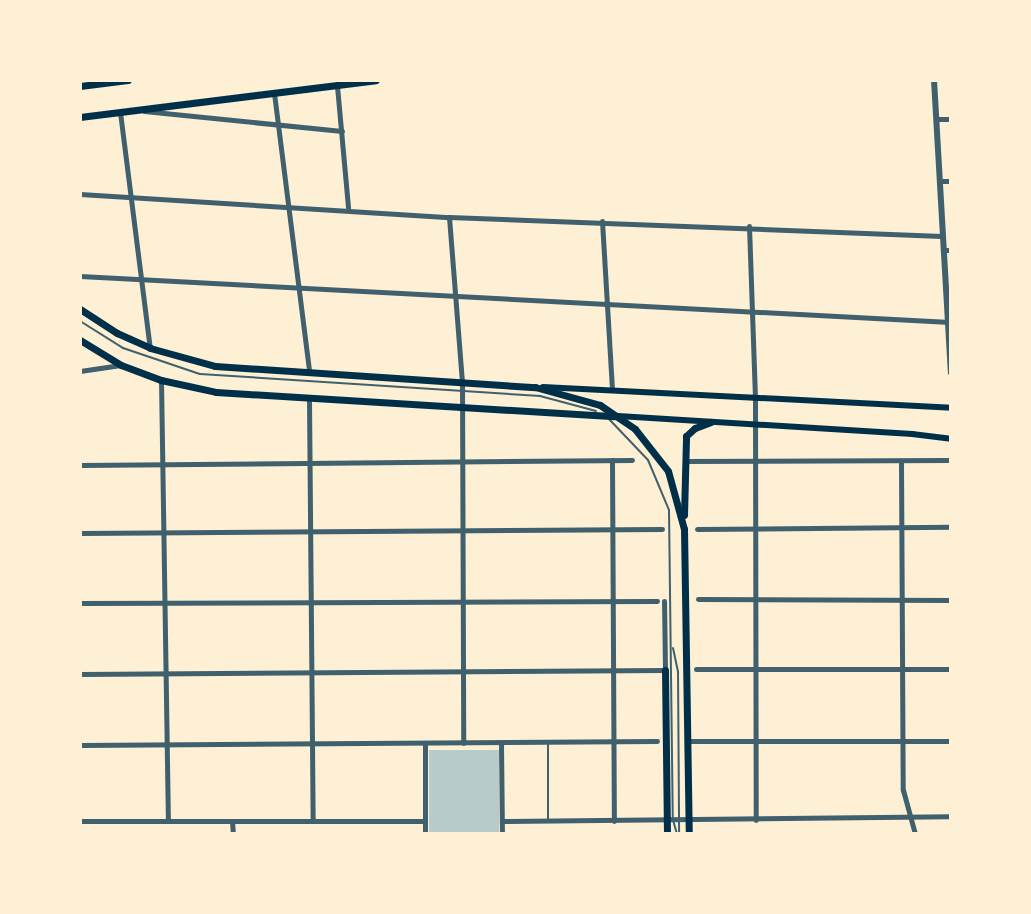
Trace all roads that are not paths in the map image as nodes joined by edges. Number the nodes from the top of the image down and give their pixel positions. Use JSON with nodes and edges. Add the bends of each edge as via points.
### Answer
{"nodes":[{"id":1,"x":128,"y":80,"type":"edge"},
{"id":2,"x":376,"y":80,"type":"edge"},
{"id":3,"x":934,"y":80,"type":"edge"},
{"id":4,"x":115,"y":81,"type":"edge"},
{"id":5,"x":80,"y":86,"type":"edge"},
{"id":6,"x":337,"y":86,"type":"junction"},
{"id":7,"x":274,"y":93,"type":"junction"},
{"id":8,"x":135,"y":110,"type":"junction"},
{"id":9,"x":120,"y":112,"type":"junction"},
{"id":10,"x":80,"y":117,"type":"edge"},
{"id":11,"x":936,"y":119,"type":"junction"},
{"id":12,"x":951,"y":119,"type":"edge"},
{"id":13,"x":278,"y":126,"type":"junction"},
{"id":14,"x":342,"y":131,"type":"junction"},
{"id":15,"x":939,"y":181,"type":"junction"},
{"id":16,"x":951,"y":181,"type":"edge"},
{"id":17,"x":80,"y":194,"type":"edge"},
{"id":18,"x":132,"y":196,"type":"junction"},
{"id":19,"x":288,"y":204,"type":"junction"},
{"id":20,"x":348,"y":208,"type":"junction"},
{"id":21,"x":449,"y":217,"type":"junction"},
{"id":22,"x":602,"y":221,"type":"junction"},
{"id":23,"x":749,"y":226,"type":"junction"},
{"id":24,"x":942,"y":236,"type":"junction"},
{"id":25,"x":947,"y":250,"type":"edge"},
{"id":26,"x":80,"y":276,"type":"edge"},
{"id":27,"x":143,"y":279,"type":"junction"},
{"id":28,"x":300,"y":288,"type":"junction"},
{"id":29,"x":455,"y":296,"type":"junction"},
{"id":30,"x":607,"y":304,"type":"junction"},
{"id":31,"x":80,"y":309,"type":"edge"},
{"id":32,"x":752,"y":313,"type":"junction"},
{"id":33,"x":80,"y":321,"type":"edge"},
{"id":34,"x":950,"y":322,"type":"edge"},
{"id":35,"x":80,"y":340,"type":"edge"},
{"id":36,"x":150,"y":348,"type":"junction"},
{"id":37,"x":121,"y":365,"type":"junction"},
{"id":38,"x":80,"y":371,"type":"edge"},
{"id":39,"x":309,"y":372,"type":"junction"},
{"id":40,"x":951,"y":373,"type":"edge"},
{"id":41,"x":161,"y":380,"type":"junction"},
{"id":42,"x":462,"y":383,"type":"junction"},
{"id":43,"x":535,"y":387,"type":"junction"},
{"id":44,"x":612,"y":389,"type":"junction"},
{"id":45,"x":461,"y":393,"type":"junction"},
{"id":46,"x":755,"y":397,"type":"junction"},
{"id":47,"x":309,"y":400,"type":"junction"},
{"id":48,"x":461,"y":407,"type":"junction"},
{"id":49,"x":951,"y":408,"type":"edge"},
{"id":50,"x":604,"y":415,"type":"junction"},
{"id":51,"x":618,"y":416,"type":"junction"},
{"id":52,"x":711,"y":422,"type":"junction"},
{"id":53,"x":755,"y":425,"type":"junction"},
{"id":54,"x":951,"y":439,"type":"edge"},
{"id":55,"x":612,"y":460,"type":"junction"},
{"id":56,"x":632,"y":460,"type":"dead end"},
{"id":57,"x":951,"y":460,"type":"edge"},
{"id":58,"x":684,"y":461,"type":"junction"},
{"id":59,"x":755,"y":461,"type":"junction"},
{"id":60,"x":901,"y":461,"type":"junction"},
{"id":61,"x":461,"y":462,"type":"junction"},
{"id":62,"x":165,"y":464,"type":"junction"},
{"id":63,"x":80,"y":465,"type":"edge"},
{"id":64,"x":309,"y":465,"type":"junction"},
{"id":65,"x":951,"y":527,"type":"edge"},
{"id":66,"x":901,"y":528,"type":"junction"},
{"id":67,"x":613,"y":529,"type":"junction"},
{"id":68,"x":662,"y":529,"type":"dead end"},
{"id":69,"x":684,"y":529,"type":"junction"},
{"id":70,"x":697,"y":529,"type":"dead end"},
{"id":71,"x":460,"y":530,"type":"junction"},
{"id":72,"x":756,"y":530,"type":"junction"},
{"id":73,"x":166,"y":531,"type":"junction"},
{"id":74,"x":310,"y":532,"type":"junction"},
{"id":75,"x":80,"y":533,"type":"edge"},
{"id":76,"x":698,"y":599,"type":"dead end"},
{"id":77,"x":756,"y":599,"type":"junction"},
{"id":78,"x":901,"y":599,"type":"junction"},
{"id":79,"x":951,"y":600,"type":"edge"},
{"id":80,"x":460,"y":601,"type":"junction"},
{"id":81,"x":613,"y":601,"type":"junction"},
{"id":82,"x":311,"y":602,"type":"junction"},
{"id":83,"x":80,"y":603,"type":"edge"},
{"id":84,"x":166,"y":603,"type":"junction"},
{"id":85,"x":672,"y":643,"type":"junction"},
{"id":86,"x":902,"y":668,"type":"junction"},
{"id":87,"x":696,"y":669,"type":"dead end"},
{"id":88,"x":756,"y":669,"type":"junction"},
{"id":89,"x":951,"y":669,"type":"edge"},
{"id":90,"x":612,"y":670,"type":"junction"},
{"id":91,"x":665,"y":670,"type":"junction"},
{"id":92,"x":460,"y":673,"type":"junction"},
{"id":93,"x":80,"y":674,"type":"edge"},
{"id":94,"x":166,"y":674,"type":"junction"},
{"id":95,"x":311,"y":674,"type":"junction"},
{"id":96,"x":613,"y":741,"type":"junction"},
{"id":97,"x":657,"y":741,"type":"dead end"},
{"id":98,"x":688,"y":741,"type":"junction"},
{"id":99,"x":951,"y":741,"type":"edge"},
{"id":100,"x":312,"y":742,"type":"junction"},
{"id":101,"x":756,"y":742,"type":"junction"},
{"id":102,"x":902,"y":742,"type":"junction"},
{"id":103,"x":425,"y":743,"type":"junction"},
{"id":104,"x":463,"y":743,"type":"junction"},
{"id":105,"x":501,"y":743,"type":"junction"},
{"id":106,"x":167,"y":744,"type":"junction"},
{"id":107,"x":548,"y":744,"type":"junction"},
{"id":108,"x":80,"y":745,"type":"edge"},
{"id":109,"x":951,"y":816,"type":"edge"},
{"id":110,"x":911,"y":818,"type":"junction"},
{"id":111,"x":677,"y":820,"type":"junction"},
{"id":112,"x":756,"y":820,"type":"junction"},
{"id":113,"x":80,"y":821,"type":"edge"},
{"id":114,"x":168,"y":821,"type":"junction"},
{"id":115,"x":232,"y":821,"type":"junction"},
{"id":116,"x":313,"y":821,"type":"junction"},
{"id":117,"x":425,"y":821,"type":"junction"},
{"id":118,"x":502,"y":821,"type":"junction"},
{"id":119,"x":548,"y":821,"type":"junction"},
{"id":120,"x":614,"y":821,"type":"junction"},
{"id":121,"x":233,"y":834,"type":"edge"},
{"id":122,"x":425,"y":834,"type":"edge"},
{"id":123,"x":502,"y":834,"type":"edge"},
{"id":124,"x":667,"y":834,"type":"edge"},
{"id":125,"x":678,"y":834,"type":"edge"},
{"id":126,"x":689,"y":834,"type":"edge"},
{"id":127,"x":915,"y":834,"type":"edge"}],
"edges":[{"from":1,"to":4,"type":"main road"},
{"from":2,"to":6,"type":"main road"},
{"from":3,"to":11,"type":"street"},
{"from":4,"to":5,"type":"main road"},
{"from":6,"to":7,"type":"main road"},
{"from":6,"to":14,"type":"street"},
{"from":7,"to":8,"type":"main road"},
{"from":7,"to":13,"type":"street"},
{"from":8,"to":9,"type":"main road"},
{"from":8,"to":13,"type":"street"},
{"from":9,"to":10,"type":"main road"},
{"from":9,"to":18,"type":"street"},
{"from":11,"to":12,"type":"street"},
{"from":11,"to":15,"type":"street"},
{"from":13,"to":14,"type":"street"},
{"from":13,"to":19,"type":"street"},
{"from":14,"to":20,"type":"street"},
{"from":15,"to":16,"type":"street"},
{"from":15,"to":24,"type":"street"},
{"from":17,"to":18,"type":"street"},
{"from":18,"to":19,"type":"street"},
{"from":18,"to":27,"type":"street"},
{"from":19,"to":20,"type":"street"},
{"from":19,"to":28,"type":"street"},
{"from":20,"to":21,"type":"street"},
{"from":21,"to":22,"type":"street"},
{"from":21,"to":29,"type":"street"},
{"from":22,"to":23,"type":"street"},
{"from":22,"to":30,"type":"street"},
{"from":23,"to":24,"type":"street"},
{"from":23,"to":32,"type":"street"},
{"from":24,"to":25,"type":"street"},
{"from":25,"to":34,"type":"street"},
{"from":26,"to":27,"type":"street"},
{"from":27,"to":28,"type":"street"},
{"from":27,"to":36,"type":"street"},
{"from":28,"to":29,"type":"street"},
{"from":28,"to":39,"type":"street"},
{"from":29,"to":30,"type":"street"},
{"from":29,"to":42,"type":"street"},
{"from":30,"to":32,"type":"street"},
{"from":30,"to":44,"type":"street"},
{"from":31,"to":36,"type":"main road"},
{"from":32,"to":34,"type":"street"},
{"from":32,"to":46,"type":"street"},
{"from":33,"to":45,"type":"lane","via":[[123,348],[200,374]]},
{"from":34,"to":40,"type":"street"},
{"from":35,"to":37,"type":"main road"},
{"from":36,"to":39,"type":"main road","via":[[215,366]]},
{"from":37,"to":38,"type":"street"},
{"from":37,"to":41,"type":"main road"},
{"from":39,"to":42,"type":"main road"},
{"from":41,"to":47,"type":"main road","via":[[227,393]]},
{"from":41,"to":62,"type":"street"},
{"from":42,"to":43,"type":"main road"},
{"from":42,"to":45,"type":"street"},
{"from":43,"to":44,"type":"main road"},
{"from":43,"to":51,"type":"main road","via":[[580,396]]},
{"from":44,"to":46,"type":"main road"},
{"from":45,"to":48,"type":"street"},
{"from":45,"to":50,"type":"lane","via":[[540,396]]},
{"from":46,"to":49,"type":"main road"},
{"from":46,"to":53,"type":"street"},
{"from":47,"to":48,"type":"main road"},
{"from":47,"to":64,"type":"street"},
{"from":48,"to":50,"type":"main road"},
{"from":48,"to":61,"type":"street"},
{"from":50,"to":51,"type":"main road"},
{"from":50,"to":85,"type":"lane","via":[[639,447],[665,494],[671,530]]},
{"from":51,"to":52,"type":"main road"},
{"from":51,"to":69,"type":"main road","via":[[668,471]]},
{"from":52,"to":53,"type":"main road"},
{"from":52,"to":58,"type":"main road","via":[[686,436]]},
{"from":53,"to":54,"type":"main road"},
{"from":53,"to":59,"type":"street"},
{"from":55,"to":56,"type":"street"},
{"from":55,"to":61,"type":"street"},
{"from":55,"to":67,"type":"street"},
{"from":57,"to":60,"type":"street"},
{"from":58,"to":59,"type":"street"},
{"from":58,"to":69,"type":"main road"},
{"from":59,"to":60,"type":"street"},
{"from":59,"to":72,"type":"street"},
{"from":60,"to":66,"type":"street"},
{"from":61,"to":64,"type":"street"},
{"from":61,"to":71,"type":"street"},
{"from":62,"to":63,"type":"street"},
{"from":62,"to":64,"type":"street"},
{"from":62,"to":73,"type":"street"},
{"from":64,"to":74,"type":"street"},
{"from":65,"to":66,"type":"street"},
{"from":66,"to":72,"type":"street"},
{"from":66,"to":78,"type":"street"},
{"from":67,"to":68,"type":"street"},
{"from":67,"to":71,"type":"street"},
{"from":67,"to":81,"type":"street"},
{"from":69,"to":98,"type":"main road"},
{"from":70,"to":72,"type":"street"},
{"from":71,"to":74,"type":"street"},
{"from":71,"to":80,"type":"street"},
{"from":72,"to":77,"type":"street"},
{"from":73,"to":74,"type":"street"},
{"from":73,"to":75,"type":"street"},
{"from":73,"to":84,"type":"street"},
{"from":74,"to":82,"type":"street"},
{"from":76,"to":77,"type":"street"},
{"from":77,"to":78,"type":"street"},
{"from":77,"to":88,"type":"street"},
{"from":78,"to":79,"type":"street"},
{"from":78,"to":86,"type":"street"},
{"from":80,"to":81,"type":"street"},
{"from":80,"to":82,"type":"street"},
{"from":80,"to":92,"type":"street"},
{"from":81,"to":90,"type":"street"},
{"from":81,"to":91,"type":"street","via":[[661,601]]},
{"from":82,"to":84,"type":"street"},
{"from":82,"to":95,"type":"street"},
{"from":83,"to":84,"type":"street"},
{"from":84,"to":94,"type":"street"},
{"from":85,"to":111,"type":"lane"},
{"from":85,"to":111,"type":"lane","via":[[678,672]]},
{"from":86,"to":88,"type":"street"},
{"from":86,"to":89,"type":"street"},
{"from":86,"to":102,"type":"street"},
{"from":87,"to":88,"type":"street"},
{"from":88,"to":101,"type":"street"},
{"from":90,"to":91,"type":"street"},
{"from":90,"to":92,"type":"street"},
{"from":90,"to":96,"type":"street"},
{"from":91,"to":111,"type":"main road"},
{"from":92,"to":95,"type":"street"},
{"from":92,"to":104,"type":"street"},
{"from":93,"to":94,"type":"street"},
{"from":94,"to":95,"type":"street"},
{"from":94,"to":106,"type":"street"},
{"from":95,"to":100,"type":"street"},
{"from":96,"to":97,"type":"street"},
{"from":96,"to":107,"type":"street"},
{"from":96,"to":120,"type":"street"},
{"from":98,"to":101,"type":"street"},
{"from":98,"to":111,"type":"main road"},
{"from":99,"to":102,"type":"street"},
{"from":100,"to":103,"type":"street"},
{"from":100,"to":106,"type":"street"},
{"from":100,"to":116,"type":"street"},
{"from":101,"to":102,"type":"street"},
{"from":101,"to":112,"type":"street"},
{"from":102,"to":110,"type":"street","via":[[903,790]]},
{"from":103,"to":104,"type":"street"},
{"from":103,"to":117,"type":"street"},
{"from":104,"to":105,"type":"street"},
{"from":105,"to":107,"type":"street"},
{"from":105,"to":118,"type":"street"},
{"from":106,"to":108,"type":"street"},
{"from":106,"to":114,"type":"street"},
{"from":107,"to":119,"type":"lane"},
{"from":109,"to":110,"type":"street"},
{"from":110,"to":112,"type":"street"},
{"from":110,"to":127,"type":"street"},
{"from":111,"to":112,"type":"street"},
{"from":111,"to":120,"type":"street"},
{"from":111,"to":124,"type":"main road"},
{"from":111,"to":125,"type":"lane"},
{"from":111,"to":125,"type":"lane"},
{"from":111,"to":126,"type":"main road"},
{"from":113,"to":114,"type":"street"},
{"from":114,"to":115,"type":"street"},
{"from":115,"to":116,"type":"street"},
{"from":115,"to":121,"type":"street"},
{"from":116,"to":117,"type":"street"},
{"from":117,"to":122,"type":"street"},
{"from":118,"to":119,"type":"street"},
{"from":118,"to":123,"type":"street"},
{"from":119,"to":120,"type":"street"}]}
